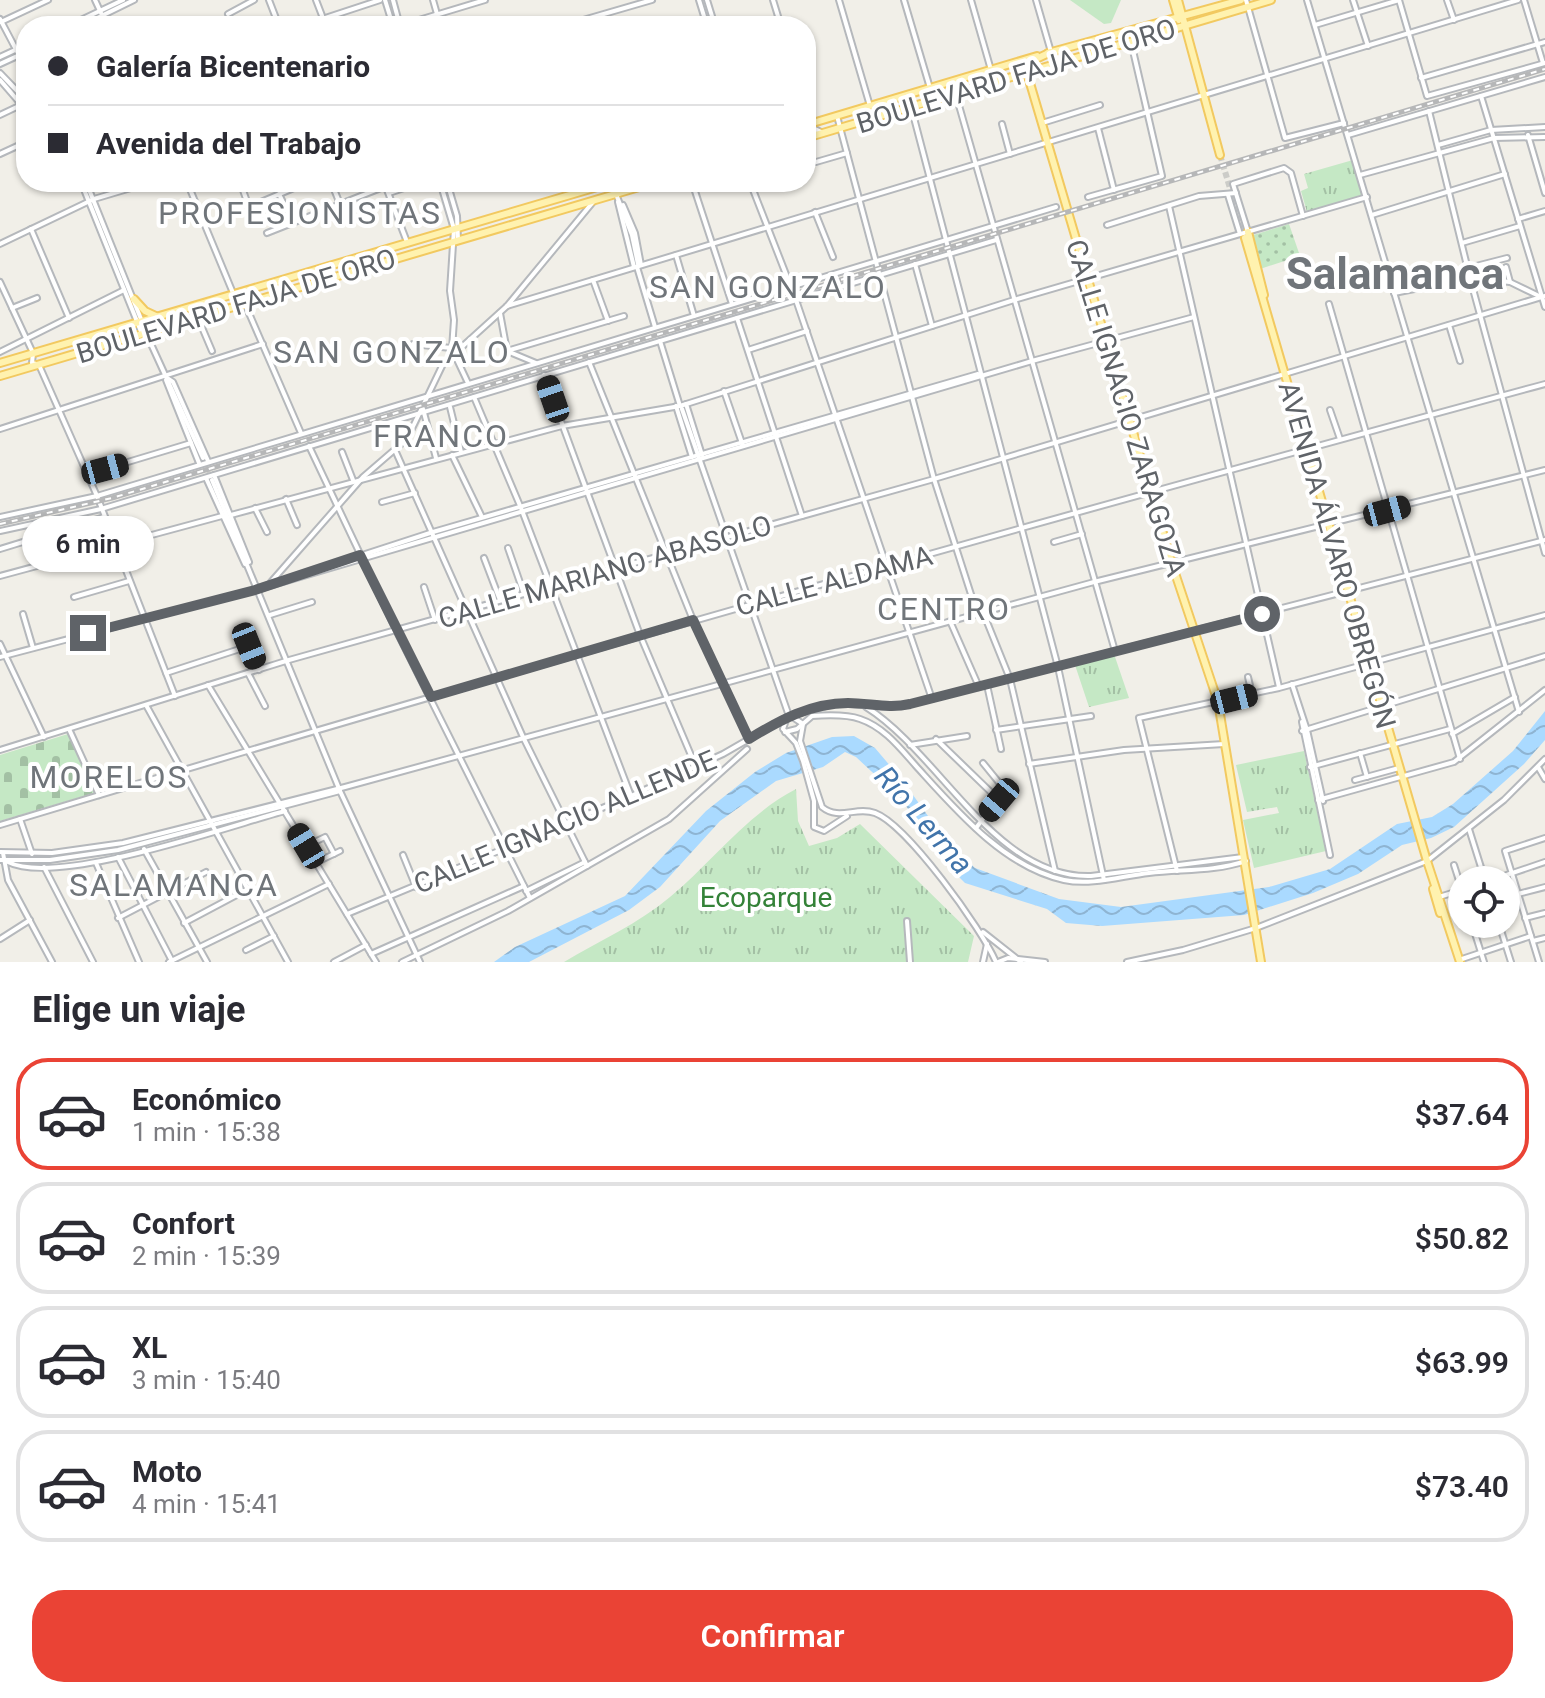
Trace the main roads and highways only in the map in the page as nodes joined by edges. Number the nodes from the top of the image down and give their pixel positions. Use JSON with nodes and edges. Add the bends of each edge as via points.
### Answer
{"nodes":[{"id":1,"x":1175,"y":0,"type":"edge"},
{"id":2,"x":1271,"y":0,"type":"edge"},
{"id":3,"x":1240,"y":2,"type":"edge"},
{"id":4,"x":1181,"y":18,"type":"junction"},
{"id":5,"x":1182,"y":27,"type":"junction"},
{"id":6,"x":1051,"y":52,"type":"junction"},
{"id":7,"x":1027,"y":73,"type":"junction"},
{"id":8,"x":816,"y":122,"type":"edge"},
{"id":9,"x":816,"y":135,"type":"edge"},
{"id":10,"x":1220,"y":155,"type":"tunnel mouth"},
{"id":11,"x":578,"y":192,"type":"joint"},
{"id":12,"x":617,"y":192,"type":"edge"},
{"id":13,"x":631,"y":192,"type":"edge"},
{"id":14,"x":618,"y":197,"type":"junction"},
{"id":15,"x":594,"y":200,"type":"junction"},
{"id":16,"x":1244,"y":235,"type":"tunnel mouth"},
{"id":17,"x":343,"y":262,"type":"junction"},
{"id":18,"x":346,"y":273,"type":"junction"},
{"id":19,"x":134,"y":299,"type":"road end"},
{"id":20,"x":160,"y":318,"type":"junction"},
{"id":21,"x":0,"y":363,"type":"edge"},
{"id":22,"x":0,"y":376,"type":"edge"},
{"id":23,"x":1430,"y":872,"type":"junction"},
{"id":24,"x":1458,"y":961,"type":"edge"},
{"id":25,"x":1261,"y":962,"type":"edge"}],
"edges":[{"from":1,"to":4,"type":"main road"},
{"from":2,"to":3,"type":"main road","name":"BOULEVARD FAJA DE ORO"},
{"from":3,"to":4,"type":"main road","name":"BOULEVARD FAJA DE ORO"},
{"from":3,"to":5,"type":"main road","name":"BOULEVARD FAJA DE ORO"},
{"from":4,"to":5,"type":"main road"},
{"from":4,"to":6,"type":"main road","name":"BOULEVARD FAJA DE ORO"},
{"from":5,"to":7,"type":"main road","name":"BOULEVARD FAJA DE ORO"},
{"from":5,"to":10,"type":"main road"},
{"from":6,"to":7,"type":"main road","via":[[1036,59]]},
{"from":6,"to":8,"type":"main road","name":"BOULEVARD FAJA DE ORO"},
{"from":7,"to":9,"type":"main road","name":"BOULEVARD FAJA DE ORO"},
{"from":7,"to":25,"type":"main road","name":"CALLE IGNACIO ZARAGOZA","via":[[1218,702]]},
{"from":11,"to":15,"type":"main road"},
{"from":11,"to":17,"type":"main road","name":"BOULEVARD FAJA DE ORO"},
{"from":12,"to":14,"type":"main road"},
{"from":13,"to":14,"type":"main road","name":"BOULEVARD FAJA DE ORO"},
{"from":14,"to":15,"type":"main road","name":"BOULEVARD FAJA DE ORO"},
{"from":15,"to":18,"type":"main road","name":"BOULEVARD FAJA DE ORO"},
{"from":16,"to":23,"type":"main road","name":"AVENIDA ÁLVARO OBREGÓN"},
{"from":17,"to":18,"type":"main road"},
{"from":17,"to":20,"type":"main road","name":"BOULEVARD FAJA DE ORO"},
{"from":18,"to":22,"type":"main road","name":"BOULEVARD FAJA DE ORO"},
{"from":19,"to":20,"type":"main road"},
{"from":20,"to":21,"type":"main road","name":"BOULEVARD FAJA DE ORO"},
{"from":23,"to":24,"type":"main road","name":"AVENIDA ÁLVARO OBREGÓN"},
{"from":23,"to":24,"type":"main road","name":"AVENIDA ÁLVARO OBREGÓN"}]}
